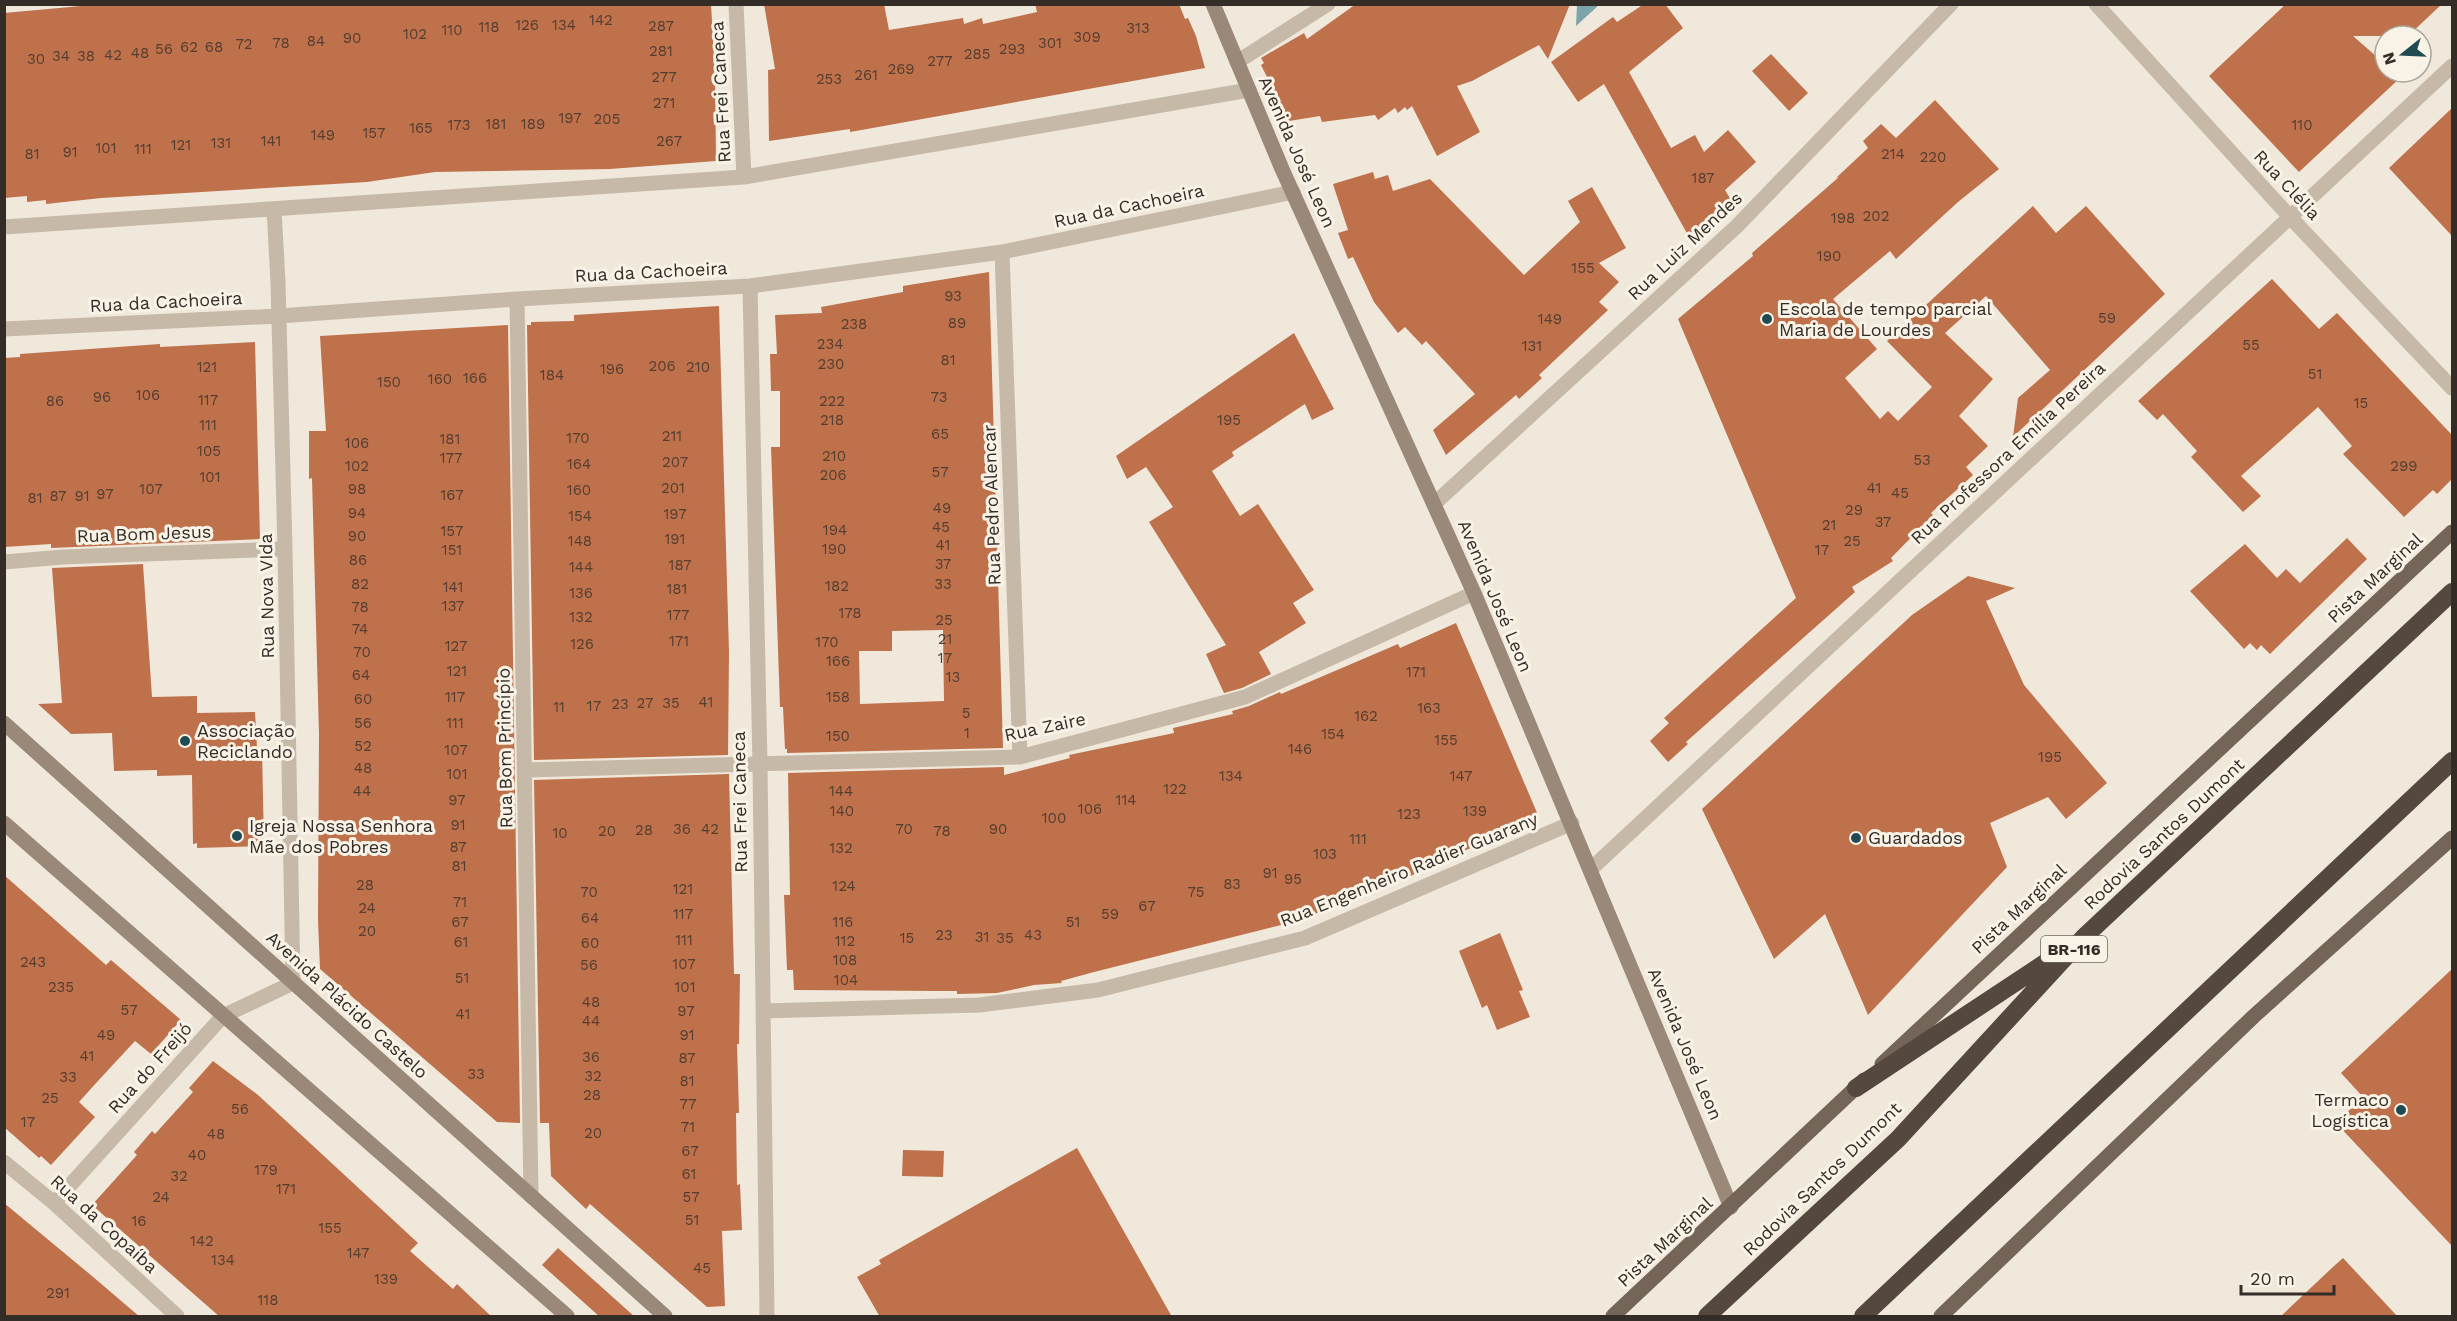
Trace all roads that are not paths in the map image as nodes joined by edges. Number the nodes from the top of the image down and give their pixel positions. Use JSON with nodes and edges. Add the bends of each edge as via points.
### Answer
{"nodes":[{"id":1,"x":736,"y":4,"type":"edge"},
{"id":2,"x":1213,"y":4,"type":"edge"},
{"id":3,"x":1328,"y":4,"type":"edge"},
{"id":4,"x":1951,"y":4,"type":"edge"},
{"id":5,"x":2096,"y":4,"type":"edge"},
{"id":6,"x":1237,"y":62,"type":"junction"},
{"id":7,"x":2452,"y":66,"type":"edge"},
{"id":8,"x":1249,"y":90,"type":"junction"},
{"id":9,"x":744,"y":177,"type":"junction"},
{"id":10,"x":1293,"y":192,"type":"junction"},
{"id":11,"x":274,"y":216,"type":"junction"},
{"id":12,"x":2290,"y":217,"type":"junction"},
{"id":13,"x":4,"y":227,"type":"edge"},
{"id":14,"x":1002,"y":252,"type":"junction"},
{"id":15,"x":750,"y":286,"type":"junction"},
{"id":16,"x":517,"y":299,"type":"junction"},
{"id":17,"x":279,"y":316,"type":"junction"},
{"id":18,"x":4,"y":329,"type":"edge"},
{"id":19,"x":2452,"y":388,"type":"edge"},
{"id":20,"x":1434,"y":504,"type":"junction"},
{"id":21,"x":2452,"y":532,"type":"edge"},
{"id":22,"x":285,"y":549,"type":"junction"},
{"id":23,"x":4,"y":562,"type":"edge"},
{"id":24,"x":2452,"y":592,"type":"edge"},
{"id":25,"x":1474,"y":593,"type":"junction"},
{"id":26,"x":4,"y":723,"type":"edge"},
{"id":27,"x":1020,"y":757,"type":"junction"},
{"id":28,"x":2452,"y":761,"type":"edge"},
{"id":29,"x":760,"y":765,"type":"junction"},
{"id":30,"x":525,"y":770,"type":"junction"},
{"id":31,"x":2452,"y":778,"type":"edge"},
{"id":32,"x":4,"y":823,"type":"edge"},
{"id":33,"x":1572,"y":823,"type":"junction"},
{"id":34,"x":2372,"y":836,"type":"junction"},
{"id":35,"x":2452,"y":838,"type":"edge"},
{"id":36,"x":1591,"y":869,"type":"junction"},
{"id":37,"x":2084,"y":938,"type":"junction"},
{"id":38,"x":293,"y":983,"type":"junction"},
{"id":39,"x":763,"y":1011,"type":"junction"},
{"id":40,"x":223,"y":1016,"type":"junction"},
{"id":41,"x":1856,"y":1088,"type":"junction"},
{"id":42,"x":4,"y":1162,"type":"edge"},
{"id":43,"x":531,"y":1196,"type":"junction"},
{"id":44,"x":54,"y":1203,"type":"junction"},
{"id":45,"x":1731,"y":1207,"type":"junction"},
{"id":46,"x":177,"y":1317,"type":"edge"},
{"id":47,"x":567,"y":1317,"type":"edge"},
{"id":48,"x":665,"y":1317,"type":"edge"},
{"id":49,"x":767,"y":1317,"type":"edge"},
{"id":50,"x":1614,"y":1317,"type":"edge"},
{"id":51,"x":1707,"y":1317,"type":"edge"},
{"id":52,"x":1863,"y":1317,"type":"edge"},
{"id":53,"x":1941,"y":1317,"type":"edge"}],
"edges":[{"from":1,"to":9,"type":"street","name":"Rua Frei Caneca"},
{"from":2,"to":6,"type":"street","name":"Avenida José Leon"},
{"from":3,"to":6,"type":"street"},
{"from":4,"to":20,"type":"street","name":"Rua Luiz Mendes","via":[[1737,226]]},
{"from":5,"to":12,"type":"street","name":"Rua Clélia"},
{"from":6,"to":8,"type":"street","name":"Avenida José Leon"},
{"from":7,"to":12,"type":"street","name":"Rua Professora Emília Pereira"},
{"from":8,"to":9,"type":"street"},
{"from":8,"to":10,"type":"street","name":"Avenida José Leon"},
{"from":9,"to":11,"type":"street"},
{"from":10,"to":14,"type":"street","name":"Rua da Cachoeira"},
{"from":10,"to":20,"type":"street","name":"Avenida José Leon"},
{"from":11,"to":13,"type":"street"},
{"from":11,"to":17,"type":"street","name":"Rua Nova VIda"},
{"from":12,"to":19,"type":"street","name":"Rua Clélia"},
{"from":12,"to":36,"type":"street","name":"Rua Professora Emília Pereira"},
{"from":14,"to":15,"type":"street","name":"Rua da Cachoeira"},
{"from":14,"to":27,"type":"street","name":"Rua Pedro Alencar"},
{"from":15,"to":16,"type":"street","name":"Rua da Cachoeira"},
{"from":15,"to":29,"type":"street","name":"Rua Frei Caneca"},
{"from":16,"to":17,"type":"street","name":"Rua da Cachoeira"},
{"from":16,"to":30,"type":"street","name":"Rua Bom Princípio"},
{"from":17,"to":18,"type":"street","name":"Rua da Cachoeira"},
{"from":17,"to":22,"type":"street","name":"Rua Nova VIda"},
{"from":20,"to":25,"type":"street","name":"Avenida José Leon"},
{"from":21,"to":41,"type":"main road","name":"Pista Marginal","number":"BR-116"},
{"from":22,"to":23,"type":"street","name":"Rua Bom Jesus","via":[[63,556]]},
{"from":22,"to":38,"type":"street","name":"Rua Nova VIda"},
{"from":24,"to":37,"type":"highway","name":"Rodovia Santos Dumont","number":"BR-116"},
{"from":25,"to":27,"type":"street","name":"Rua Zaire","via":[[1245,697]]},
{"from":25,"to":33,"type":"street","name":"Avenida José Leon"},
{"from":26,"to":38,"type":"street","name":"Avenida Plácido Castelo"},
{"from":27,"to":29,"type":"street","name":"Rua Zaire"},
{"from":28,"to":34,"type":"highway"},
{"from":29,"to":30,"type":"street","name":"Rua Zaire"},
{"from":29,"to":39,"type":"street","name":"Rua Frei Caneca"},
{"from":30,"to":43,"type":"street","name":"Rua Bom Princípio"},
{"from":31,"to":34,"type":"highway"},
{"from":32,"to":40,"type":"street"},
{"from":33,"to":36,"type":"street","name":"Avenida José Leon"},
{"from":33,"to":39,"type":"street","name":"Rua Engenheiro Radier Guarany","via":[[1305,938],[1098,990],[979,1005]]},
{"from":34,"to":52,"type":"highway"},
{"from":35,"to":53,"type":"main road","via":[[2254,1016]]},
{"from":36,"to":45,"type":"street","name":"Avenida José Leon"},
{"from":37,"to":41,"type":"highway"},
{"from":37,"to":51,"type":"highway","name":"Rodovia Santos Dumont","number":"BR-116","via":[[1898,1139]]},
{"from":38,"to":40,"type":"street","name":"Rua do Freijó"},
{"from":38,"to":43,"type":"street","name":"Avenida Plácido Castelo"},
{"from":39,"to":49,"type":"street","name":"Rua Frei Caneca"},
{"from":40,"to":44,"type":"street","name":"Rua do Freijó"},
{"from":40,"to":47,"type":"street"},
{"from":41,"to":45,"type":"main road","name":"Pista Marginal","number":"BR-116"},
{"from":42,"to":44,"type":"street","name":"Rua da Copaíba"},
{"from":43,"to":48,"type":"street","name":"Avenida Plácido Castelo"},
{"from":44,"to":46,"type":"street","name":"Rua da Copaíba"},
{"from":45,"to":50,"type":"main road","name":"Pista Marginal","number":"BR-116"}]}
